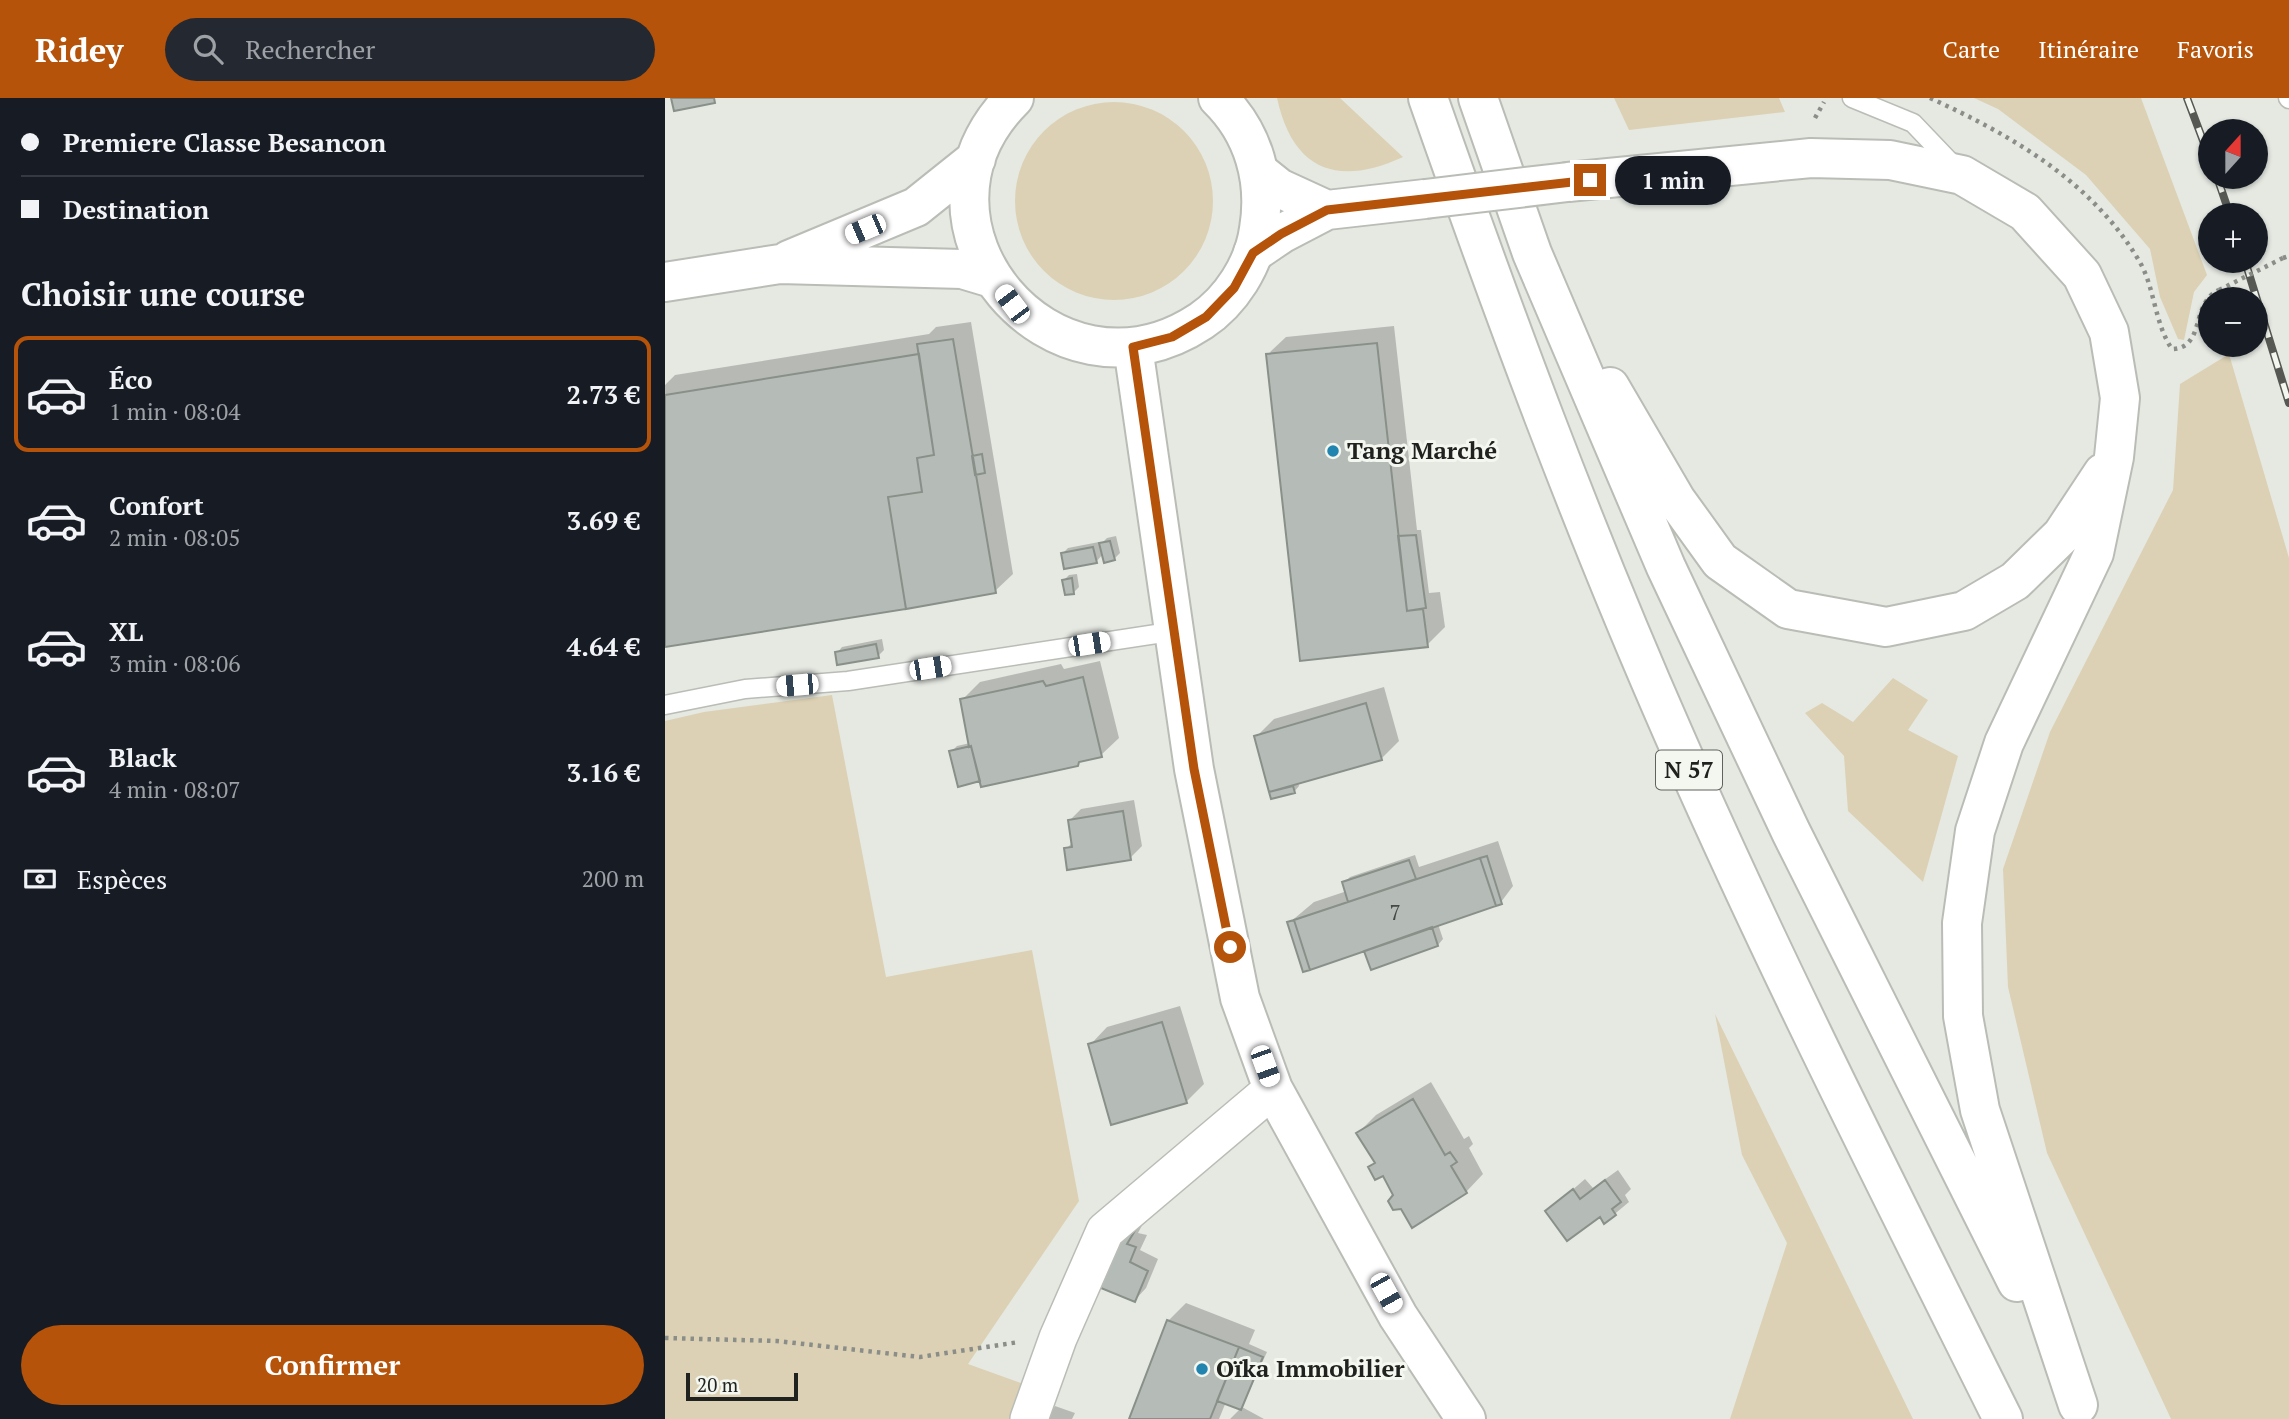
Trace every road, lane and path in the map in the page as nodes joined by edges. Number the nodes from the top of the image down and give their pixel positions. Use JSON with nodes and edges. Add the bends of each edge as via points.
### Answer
{"nodes":[{"id":1,"x":1014,"y":98,"type":"edge"},
{"id":2,"x":1219,"y":98,"type":"edge"},
{"id":3,"x":1427,"y":98,"type":"edge"},
{"id":4,"x":1478,"y":98,"type":"edge"},
{"id":5,"x":1852,"y":98,"type":"edge"},
{"id":6,"x":1930,"y":98,"type":"edge"},
{"id":7,"x":976,"y":159,"type":"junction"},
{"id":8,"x":1259,"y":172,"type":"junction"},
{"id":9,"x":1962,"y":175,"type":"junction"},
{"id":10,"x":1327,"y":210,"type":"junction"},
{"id":11,"x":1253,"y":253,"type":"junction"},
{"id":12,"x":1532,"y":253,"type":"junction"},
{"id":13,"x":2286,"y":257,"type":"edge"},
{"id":14,"x":780,"y":264,"type":"junction"},
{"id":15,"x":992,"y":278,"type":"junction"},
{"id":16,"x":665,"y":282,"type":"edge"},
{"id":17,"x":1133,"y":347,"type":"junction"},
{"id":18,"x":2114,"y":457,"type":"junction"},
{"id":19,"x":1176,"y":631,"type":"junction"},
{"id":20,"x":665,"y":705,"type":"edge"},
{"id":21,"x":1273,"y":1089,"type":"junction"},
{"id":22,"x":665,"y":1338,"type":"edge"},
{"id":23,"x":1058,"y":1338,"type":"junction"},
{"id":24,"x":2081,"y":1412,"type":"edge"},
{"id":25,"x":1030,"y":1419,"type":"edge"},
{"id":26,"x":1466,"y":1419,"type":"edge"},
{"id":27,"x":2003,"y":1419,"type":"edge"}],
"edges":[{"from":1,"to":7,"type":"main road","via":[[993,122]]},
{"from":2,"to":8,"type":"main road","via":[[1245,133]]},
{"from":3,"to":27,"type":"main road","number":"N 57","via":[[1522,358],[1672,731],[1794,997]]},
{"from":4,"to":12,"type":"main road","number":"N 57"},
{"from":5,"to":9,"type":"lane","via":[[1913,123]]},
{"from":6,"to":13,"type":"path","bridge":true,"via":[[2003,134],[2054,166],[2089,197],[2140,261],[2172,349],[2189,343],[2207,295]]},
{"from":7,"to":14,"type":"main road","via":[[916,207]]},
{"from":7,"to":15,"type":"main road","via":[[971,220]]},
{"from":8,"to":10,"type":"main road","via":[[1279,188]]},
{"from":8,"to":11,"type":"main road","via":[[1262,213]]},
{"from":9,"to":10,"type":"main road","bridge":true,"via":[[1890,160],[1811,158]]},
{"from":9,"to":18,"type":"main road","via":[[2025,212],[2082,275],[2109,332],[2120,398]]},
{"from":10,"to":11,"type":"main road"},
{"from":11,"to":17,"type":"main road","via":[[1234,288],[1206,317],[1172,337]]},
{"from":12,"to":18,"type":"main road","via":[[1676,500],[1720,561],[1788,609],[1886,627],[1964,611],[2015,581],[2062,535]]},
{"from":12,"to":24,"type":"main road","number":"N 57","via":[[1727,698]]},
{"from":14,"to":15,"type":"main road","via":[[951,268]]},
{"from":14,"to":16,"type":"main road"},
{"from":15,"to":17,"type":"main road","via":[[1012,304],[1038,325],[1068,340]]},
{"from":17,"to":19,"type":"main road"},
{"from":18,"to":24,"type":"main road","via":[[2094,553],[2004,743],[1983,806],[1962,923],[1963,1016],[1980,1110]]},
{"from":19,"to":20,"type":"lane","via":[[848,681],[745,689]]},
{"from":19,"to":21,"type":"main road","via":[[1194,769],[1240,998]]},
{"from":21,"to":23,"type":"street","via":[[1105,1230]]},
{"from":21,"to":26,"type":"main road","via":[[1398,1316]]},
{"from":22,"to":23,"type":"path","via":[[777,1341],[920,1357]]},
{"from":23,"to":25,"type":"street"}]}
